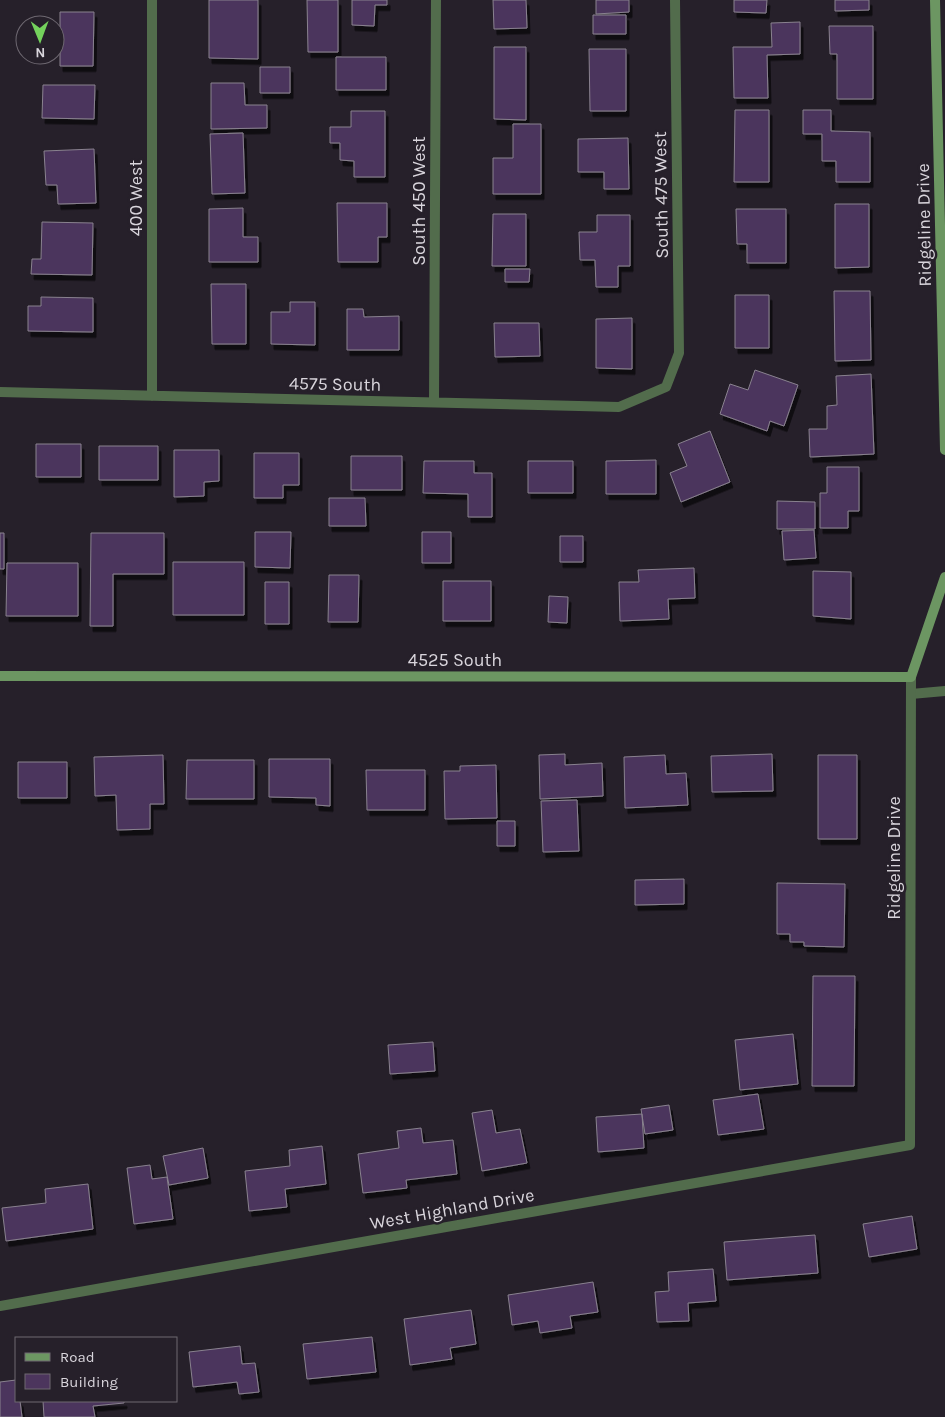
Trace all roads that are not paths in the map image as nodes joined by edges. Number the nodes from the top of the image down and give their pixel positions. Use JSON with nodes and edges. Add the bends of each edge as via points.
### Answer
{"nodes":[{"id":1,"x":152,"y":0,"type":"edge"},
{"id":2,"x":436,"y":0,"type":"edge"},
{"id":3,"x":675,"y":0,"type":"edge"},
{"id":4,"x":935,"y":0,"type":"edge"},
{"id":5,"x":666,"y":387,"type":"joint"},
{"id":6,"x":0,"y":392,"type":"edge"},
{"id":7,"x":152,"y":396,"type":"junction"},
{"id":8,"x":434,"y":402,"type":"junction"},
{"id":9,"x":945,"y":450,"type":"edge"},
{"id":10,"x":945,"y":577,"type":"edge"},
{"id":11,"x":0,"y":676,"type":"edge"},
{"id":12,"x":911,"y":677,"type":"junction"},
{"id":13,"x":945,"y":691,"type":"edge"},
{"id":14,"x":911,"y":694,"type":"junction"},
{"id":15,"x":910,"y":1145,"type":"joint"},
{"id":16,"x":0,"y":1306,"type":"edge"}],
"edges":[{"from":1,"to":7,"type":"street","name":"400 West"},
{"from":2,"to":8,"type":"street","name":"South 450 West"},
{"from":3,"to":5,"type":"street","name":"South 475 West","via":[[679,353]]},
{"from":4,"to":9,"type":"street","name":"Ridgeline Drive"},
{"from":5,"to":8,"type":"street","name":"4575 South","via":[[619,407]]},
{"from":6,"to":7,"type":"street","name":"4575 South"},
{"from":7,"to":8,"type":"street","name":"4575 South"},
{"from":10,"to":12,"type":"street","name":"Ridgeline Drive"},
{"from":11,"to":12,"type":"street","name":"4525 South"},
{"from":12,"to":14,"type":"street","name":"Ridgeline Drive"},
{"from":13,"to":14,"type":"street"},
{"from":14,"to":15,"type":"street","name":"Ridgeline Drive"},
{"from":15,"to":16,"type":"street","name":"West Highland Drive"}]}
